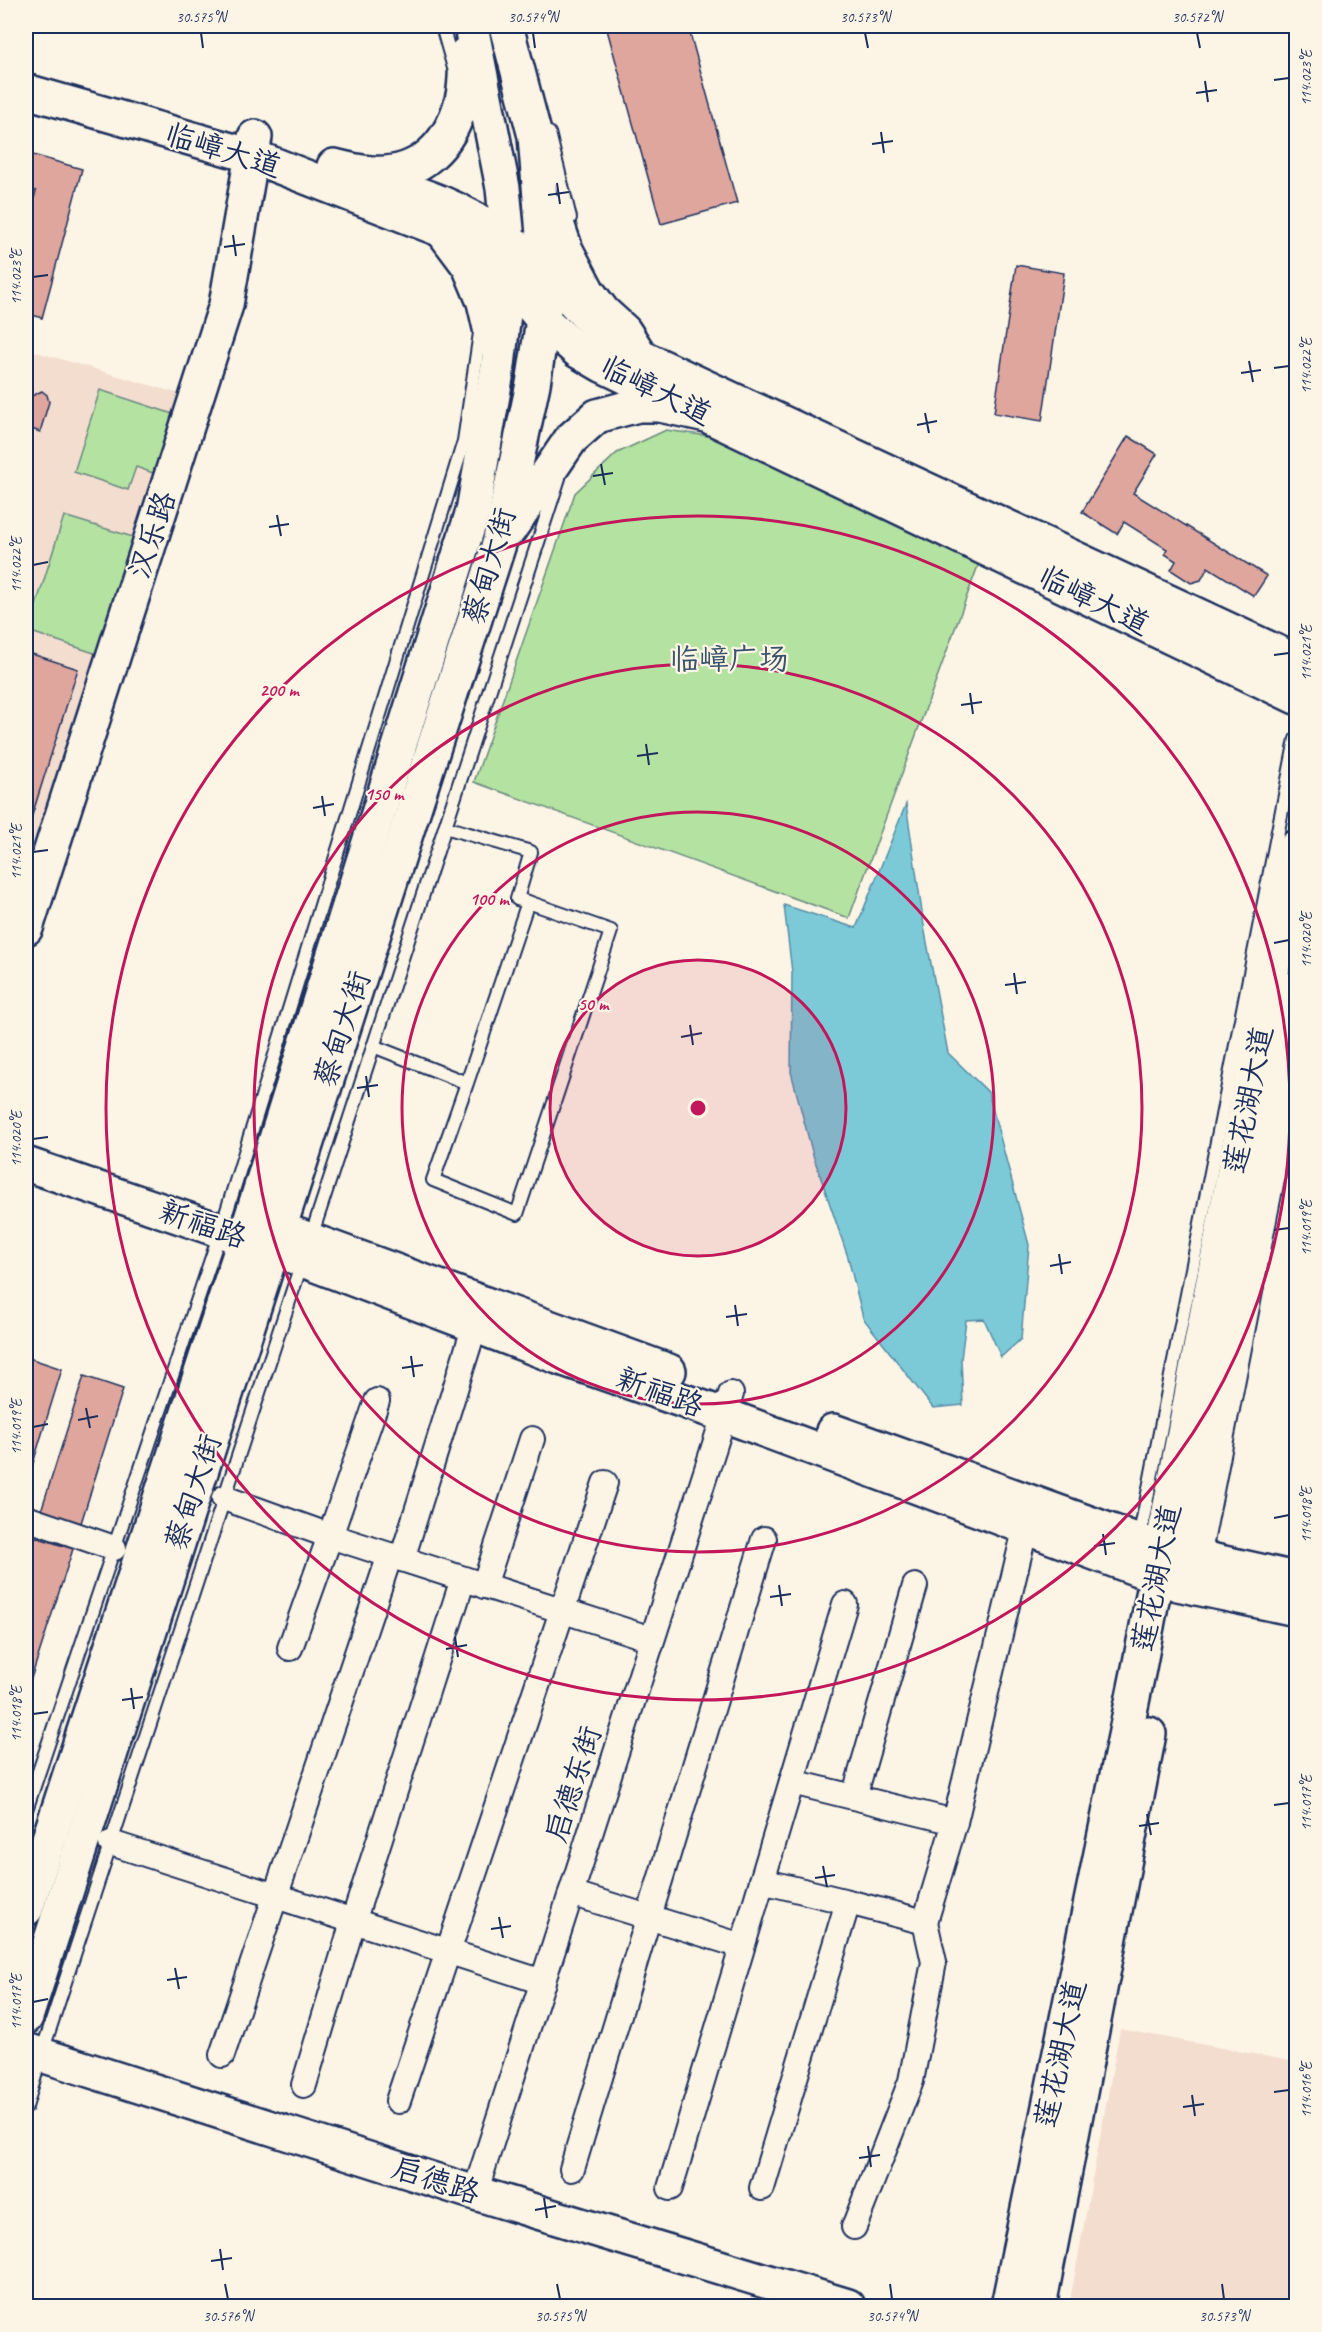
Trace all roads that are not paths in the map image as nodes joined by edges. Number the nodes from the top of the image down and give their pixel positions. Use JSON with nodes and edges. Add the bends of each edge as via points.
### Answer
{"nodes":[{"id":1,"x":442,"y":26,"type":"edge"},
{"id":2,"x":469,"y":26,"type":"edge"},
{"id":3,"x":506,"y":26,"type":"edge"},
{"id":4,"x":26,"y":69,"type":"edge"},
{"id":5,"x":26,"y":91,"type":"edge"},
{"id":6,"x":462,"y":98,"type":"junction"},
{"id":7,"x":540,"y":127,"type":"junction"},
{"id":8,"x":254,"y":147,"type":"junction"},
{"id":9,"x":334,"y":166,"type":"junction"},
{"id":10,"x":442,"y":230,"type":"junction"},
{"id":11,"x":508,"y":240,"type":"junction"},
{"id":12,"x":546,"y":272,"type":"junction"},
{"id":13,"x":508,"y":278,"type":"junction"},
{"id":14,"x":484,"y":302,"type":"junction"},
{"id":15,"x":543,"y":320,"type":"junction"},
{"id":16,"x":642,"y":357,"type":"junction"},
{"id":17,"x":498,"y":366,"type":"junction"},
{"id":18,"x":707,"y":415,"type":"junction"},
{"id":19,"x":572,"y":439,"type":"junction"},
{"id":20,"x":499,"y":544,"type":"junction"},
{"id":21,"x":1296,"y":661,"type":"edge"},
{"id":22,"x":1296,"y":697,"type":"edge"},
{"id":23,"x":1296,"y":739,"type":"edge"},
{"id":24,"x":445,"y":827,"type":"junction"},
{"id":25,"x":1296,"y":847,"type":"edge"},
{"id":26,"x":528,"y":902,"type":"junction"},
{"id":27,"x":26,"y":928,"type":"edge"},
{"id":28,"x":1296,"y":988,"type":"edge"},
{"id":29,"x":373,"y":1046,"type":"junction"},
{"id":30,"x":466,"y":1083,"type":"junction"},
{"id":31,"x":1296,"y":1087,"type":"edge"},
{"id":32,"x":26,"y":1145,"type":"edge"},
{"id":33,"x":26,"y":1164,"type":"edge"},
{"id":34,"x":249,"y":1228,"type":"junction"},
{"id":35,"x":307,"y":1249,"type":"junction"},
{"id":36,"x":475,"y":1325,"type":"junction"},
{"id":37,"x":377,"y":1401,"type":"dead end"},
{"id":38,"x":727,"y":1405,"type":"junction"},
{"id":39,"x":532,"y":1439,"type":"dead end"},
{"id":40,"x":605,"y":1483,"type":"dead end"},
{"id":41,"x":224,"y":1498,"type":"junction"},
{"id":42,"x":26,"y":1518,"type":"edge"},
{"id":43,"x":1026,"y":1526,"type":"junction"},
{"id":44,"x":330,"y":1536,"type":"junction"},
{"id":45,"x":764,"y":1539,"type":"dead end"},
{"id":46,"x":114,"y":1548,"type":"junction"},
{"id":47,"x":396,"y":1557,"type":"junction"},
{"id":48,"x":1170,"y":1560,"type":"junction"},
{"id":49,"x":1296,"y":1579,"type":"edge"},
{"id":50,"x":473,"y":1582,"type":"junction"},
{"id":51,"x":915,"y":1586,"type":"dead end"},
{"id":52,"x":845,"y":1604,"type":"dead end"},
{"id":53,"x":1296,"y":1609,"type":"edge"},
{"id":54,"x":562,"y":1611,"type":"junction"},
{"id":55,"x":651,"y":1644,"type":"junction"},
{"id":56,"x":290,"y":1648,"type":"dead end"},
{"id":57,"x":792,"y":1782,"type":"junction"},
{"id":58,"x":854,"y":1797,"type":"junction"},
{"id":59,"x":26,"y":1810,"type":"edge"},
{"id":60,"x":955,"y":1822,"type":"junction"},
{"id":61,"x":111,"y":1843,"type":"junction"},
{"id":62,"x":762,"y":1881,"type":"junction"},
{"id":63,"x":571,"y":1893,"type":"junction"},
{"id":64,"x":276,"y":1896,"type":"junction"},
{"id":65,"x":848,"y":1902,"type":"junction"},
{"id":66,"x":26,"y":1909,"type":"edge"},
{"id":67,"x":649,"y":1916,"type":"junction"},
{"id":68,"x":353,"y":1922,"type":"junction"},
{"id":69,"x":925,"y":1922,"type":"junction"},
{"id":70,"x":742,"y":1946,"type":"junction"},
{"id":71,"x":448,"y":1952,"type":"junction"},
{"id":72,"x":543,"y":1982,"type":"junction"},
{"id":73,"x":26,"y":2017,"type":"edge"},
{"id":74,"x":33,"y":2053,"type":"edge"},
{"id":75,"x":222,"y":2055,"type":"dead end"},
{"id":76,"x":304,"y":2085,"type":"dead end"},
{"id":77,"x":398,"y":2101,"type":"dead end"},
{"id":78,"x":26,"y":2107,"type":"edge"},
{"id":79,"x":572,"y":2169,"type":"dead end"},
{"id":80,"x":670,"y":2188,"type":"dead end"},
{"id":81,"x":762,"y":2188,"type":"dead end"},
{"id":82,"x":475,"y":2193,"type":"junction"},
{"id":83,"x":854,"y":2227,"type":"dead end"},
{"id":84,"x":848,"y":2307,"type":"edge"},
{"id":85,"x":1008,"y":2307,"type":"edge"},
{"id":86,"x":1039,"y":2307,"type":"edge"}],
"edges":[{"from":1,"to":6,"type":"lane"},
{"from":2,"to":6,"type":"street"},
{"from":2,"to":11,"type":"street","name":"蔡甸大街","via":[[503,188]]},
{"from":3,"to":7,"type":"street","name":"蔡甸大街"},
{"from":4,"to":8,"type":"street","name":"临嶂大道"},
{"from":5,"to":8,"type":"street","name":"临嶂大道"},
{"from":6,"to":9,"type":"street","via":[[451,131],[434,153],[412,168],[370,173]]},
{"from":7,"to":12,"type":"street","name":"蔡甸大街"},
{"from":7,"to":16,"type":"street","via":[[546,188],[566,250],[588,292]]},
{"from":8,"to":9,"type":"street","name":"临嶂大道"},
{"from":8,"to":10,"type":"street","name":"临嶂大道"},
{"from":8,"to":27,"type":"street","name":"汉乐路","via":[[226,304]]},
{"from":9,"to":11,"type":"street","name":"临嶂大道","via":[[445,203]]},
{"from":10,"to":13,"type":"street","name":"临嶂大道","via":[[472,248]]},
{"from":10,"to":14,"type":"street","via":[[469,266]]},
{"from":11,"to":12,"type":"street","name":"临嶂大道"},
{"from":11,"to":13,"type":"street","name":"蔡甸大街"},
{"from":12,"to":15,"type":"street","name":"蔡甸大街"},
{"from":12,"to":16,"type":"street","name":"临嶂大道","via":[[602,330]]},
{"from":13,"to":15,"type":"street","name":"临嶂大道"},
{"from":13,"to":17,"type":"street","name":"蔡甸大街"},
{"from":14,"to":17,"type":"street"},
{"from":14,"to":34,"type":"lane","name":"蔡甸大街","via":[[464,441]]},
{"from":15,"to":18,"type":"street","name":"临嶂大道","via":[[602,366]]},
{"from":15,"to":20,"type":"street","name":"蔡甸大街"},
{"from":16,"to":21,"type":"street","name":"临嶂大道"},
{"from":17,"to":34,"type":"street","name":"蔡甸大街","via":[[473,511]]},
{"from":18,"to":19,"type":"street","via":[[660,405],[638,405],[597,416]]},
{"from":18,"to":22,"type":"street","name":"临嶂大道"},
{"from":19,"to":20,"type":"street"},
{"from":19,"to":24,"type":"lane","name":"蔡甸大街"},
{"from":20,"to":34,"type":"street","name":"蔡甸大街"},
{"from":23,"to":48,"type":"lane","name":"莲花湖大道"},
{"from":24,"to":26,"type":"lane","via":[[531,852],[517,899]]},
{"from":24,"to":29,"type":"lane","name":"蔡甸大街"},
{"from":25,"to":48,"type":"street","name":"莲花湖大道"},
{"from":26,"to":30,"type":"lane"},
{"from":26,"to":30,"type":"lane","via":[[611,932],[517,1214],[433,1180]]},
{"from":28,"to":48,"type":"street","name":"莲花湖大道"},
{"from":29,"to":30,"type":"lane"},
{"from":29,"to":35,"type":"lane","name":"蔡甸大街"},
{"from":31,"to":48,"type":"lane","name":"莲花湖大道"},
{"from":32,"to":34,"type":"street","name":"新福路"},
{"from":33,"to":34,"type":"street","name":"新福路"},
{"from":34,"to":35,"type":"street","name":"新福路"},
{"from":34,"to":46,"type":"lane","name":"蔡甸大街"},
{"from":34,"to":66,"type":"street","name":"蔡甸大街"},
{"from":34,"to":73,"type":"street","name":"蔡甸大街"},
{"from":35,"to":36,"type":"street","name":"新福路"},
{"from":35,"to":38,"type":"street","name":"新福路"},
{"from":35,"to":41,"type":"lane","name":"蔡甸大街"},
{"from":36,"to":38,"type":"street","name":"新福路"},
{"from":36,"to":47,"type":"street"},
{"from":37,"to":44,"type":"street"},
{"from":38,"to":43,"type":"street","name":"新福路"},
{"from":38,"to":48,"type":"street","name":"新福路"},
{"from":38,"to":55,"type":"street","name":"启德东街"},
{"from":39,"to":50,"type":"street"},
{"from":40,"to":54,"type":"street"},
{"from":41,"to":44,"type":"street"},
{"from":41,"to":61,"type":"lane","name":"蔡甸大街"},
{"from":42,"to":46,"type":"street"},
{"from":43,"to":48,"type":"street","name":"新福路"},
{"from":43,"to":60,"type":"street"},
{"from":44,"to":47,"type":"street"},
{"from":44,"to":56,"type":"street"},
{"from":45,"to":67,"type":"street"},
{"from":46,"to":59,"type":"lane","name":"蔡甸大街"},
{"from":47,"to":50,"type":"street"},
{"from":47,"to":64,"type":"street"},
{"from":48,"to":49,"type":"street","name":"新福路"},
{"from":48,"to":53,"type":"street","name":"新福路"},
{"from":48,"to":85,"type":"street","name":"莲花湖大道","via":[[1139,1668]]},
{"from":48,"to":86,"type":"street","name":"莲花湖大道"},
{"from":50,"to":54,"type":"street"},
{"from":50,"to":68,"type":"street"},
{"from":51,"to":58,"type":"street"},
{"from":52,"to":57,"type":"street"},
{"from":54,"to":55,"type":"street","via":[[642,1636]]},
{"from":54,"to":71,"type":"street"},
{"from":55,"to":63,"type":"street","name":"启德东街"},
{"from":57,"to":58,"type":"street"},
{"from":57,"to":62,"type":"street"},
{"from":58,"to":60,"type":"street"},
{"from":60,"to":69,"type":"street"},
{"from":61,"to":64,"type":"street"},
{"from":61,"to":74,"type":"lane","name":"蔡甸大街"},
{"from":62,"to":65,"type":"street"},
{"from":62,"to":70,"type":"street"},
{"from":63,"to":67,"type":"street"},
{"from":63,"to":72,"type":"street","name":"启德东街"},
{"from":64,"to":68,"type":"street"},
{"from":64,"to":75,"type":"street"},
{"from":65,"to":69,"type":"street"},
{"from":65,"to":81,"type":"street"},
{"from":67,"to":70,"type":"street"},
{"from":67,"to":79,"type":"street"},
{"from":68,"to":71,"type":"street"},
{"from":68,"to":76,"type":"street"},
{"from":69,"to":83,"type":"street","via":[[934,1962],[911,2081]]},
{"from":70,"to":80,"type":"street"},
{"from":71,"to":72,"type":"street"},
{"from":71,"to":77,"type":"street"},
{"from":72,"to":82,"type":"street","name":"启德东街"},
{"from":74,"to":78,"type":"lane","name":"蔡甸大街"},
{"from":74,"to":82,"type":"street","name":"启德路"},
{"from":82,"to":84,"type":"street","name":"启德路"}]}
